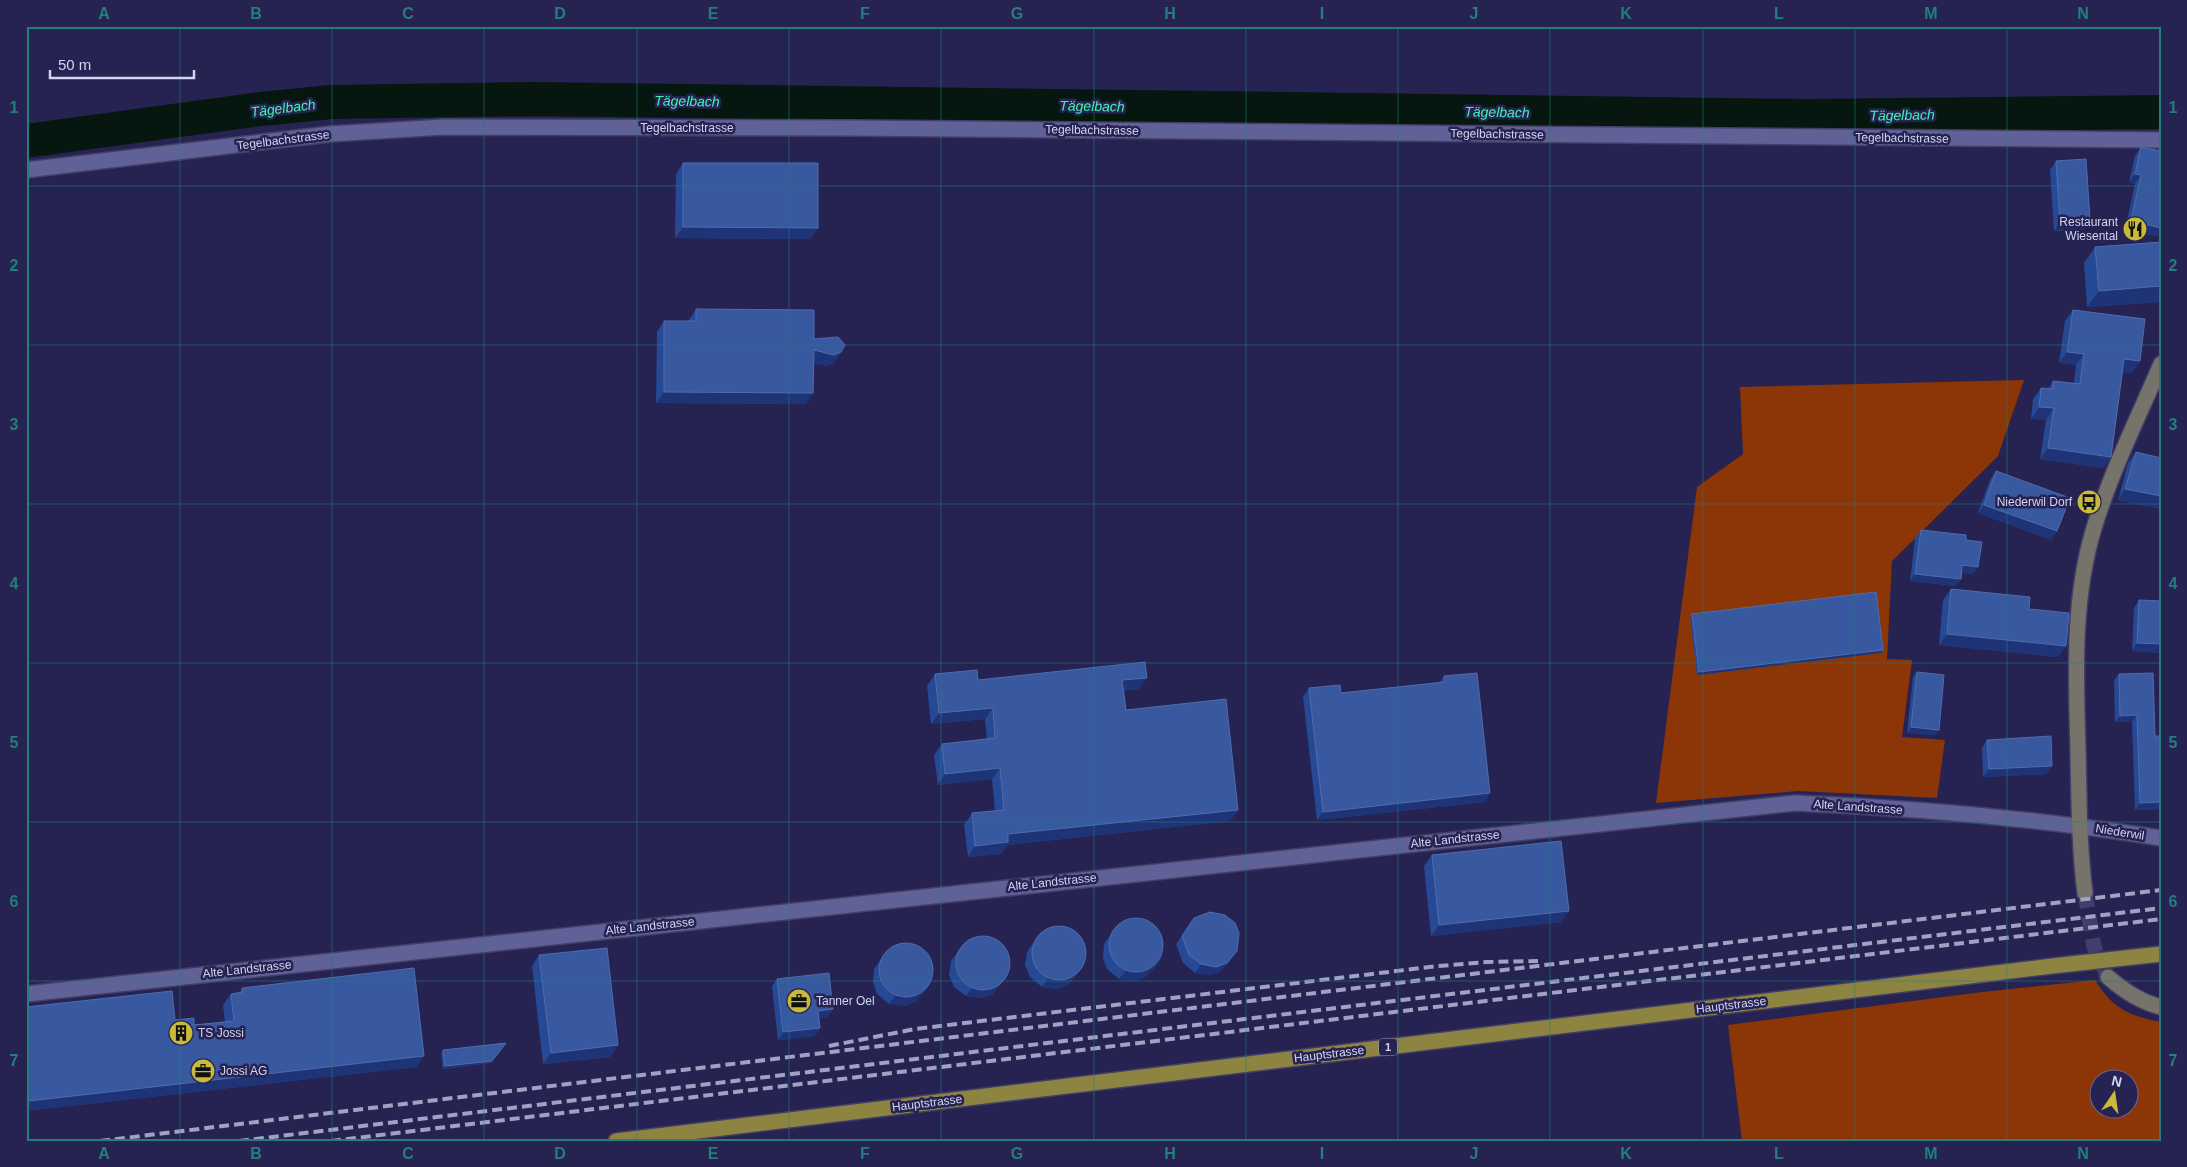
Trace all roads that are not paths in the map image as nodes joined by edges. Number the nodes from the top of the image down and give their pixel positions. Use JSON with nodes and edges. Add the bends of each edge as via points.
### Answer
{"nodes":[{"id":1,"x":2161,"y":140,"type":"edge"},
{"id":2,"x":26,"y":170,"type":"edge"},
{"id":3,"x":2161,"y":364,"type":"edge"},
{"id":4,"x":2080,"y":825,"type":"junction"},
{"id":5,"x":2161,"y":838,"type":"edge"},
{"id":6,"x":2085,"y":893,"type":"tunnel mouth"},
{"id":7,"x":2161,"y":954,"type":"edge"},
{"id":8,"x":2108,"y":978,"type":"tunnel mouth"},
{"id":9,"x":26,"y":994,"type":"edge"},
{"id":10,"x":2161,"y":1007,"type":"edge"},
{"id":11,"x":616,"y":1141,"type":"edge"}],
"edges":[{"from":1,"to":2,"type":"street","name":"Tegelbachstrasse","via":[[444,127],[330,134]]},
{"from":3,"to":4,"type":"street","via":[[2109,485],[2084,574],[2076,663]]},
{"from":4,"to":5,"type":"street","name":"Niederwil"},
{"from":4,"to":6,"type":"street"},
{"from":4,"to":9,"type":"street","name":"Alte Landstrasse","via":[[1795,802]]},
{"from":7,"to":11,"type":"main road","name":"Hauptstrasse","number":"1"},
{"from":8,"to":10,"type":"street","via":[[2132,996]]}]}
